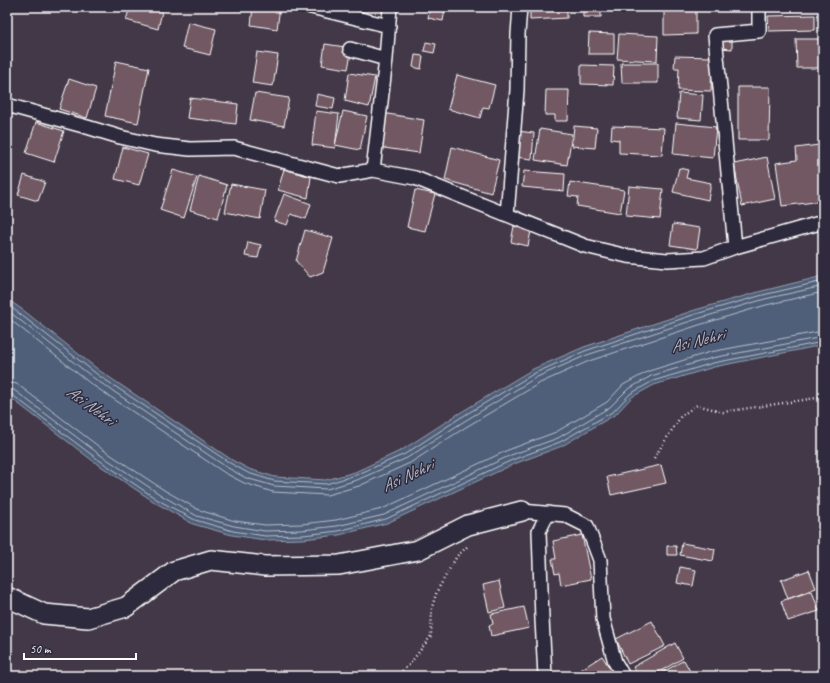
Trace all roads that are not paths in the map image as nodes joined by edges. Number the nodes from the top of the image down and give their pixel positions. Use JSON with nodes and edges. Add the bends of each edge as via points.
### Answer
{"nodes":[{"id":1,"x":311,"y":7,"type":"edge"},
{"id":2,"x":390,"y":7,"type":"edge"},
{"id":3,"x":520,"y":7,"type":"edge"},
{"id":4,"x":759,"y":7,"type":"edge"},
{"id":5,"x":389,"y":26,"type":"junction"},
{"id":6,"x":350,"y":49,"type":"dead end"},
{"id":7,"x":386,"y":59,"type":"junction"},
{"id":8,"x":7,"y":105,"type":"edge"},
{"id":9,"x":374,"y":170,"type":"junction"},
{"id":10,"x":507,"y":215,"type":"junction"},
{"id":11,"x":823,"y":222,"type":"edge"},
{"id":12,"x":735,"y":247,"type":"junction"},
{"id":13,"x":522,"y":511,"type":"joint"},
{"id":14,"x":548,"y":513,"type":"junction"},
{"id":15,"x":7,"y":597,"type":"edge"},
{"id":16,"x":545,"y":676,"type":"edge"},
{"id":17,"x":623,"y":676,"type":"edge"}],
"edges":[{"from":1,"to":5,"type":"street"},
{"from":2,"to":5,"type":"street"},
{"from":3,"to":10,"type":"street","via":[[517,90]]},
{"from":4,"to":12,"type":"street","via":[[759,31],[715,35]]},
{"from":5,"to":7,"type":"street"},
{"from":6,"to":7,"type":"street"},
{"from":7,"to":9,"type":"street"},
{"from":8,"to":9,"type":"street","via":[[155,145],[190,149],[234,148],[339,176]]},
{"from":9,"to":10,"type":"street","via":[[415,178]]},
{"from":10,"to":12,"type":"street","via":[[585,246],[627,256],[667,260],[704,258]]},
{"from":11,"to":12,"type":"street"},
{"from":13,"to":14,"type":"street"},
{"from":13,"to":15,"type":"street","via":[[468,525],[418,550],[339,565],[265,566],[211,560],[174,570],[126,607],[88,618],[44,614]]},
{"from":14,"to":16,"type":"street","via":[[539,531]]},
{"from":14,"to":17,"type":"street","via":[[565,515],[587,526],[600,560],[603,619],[615,662]]}]}
